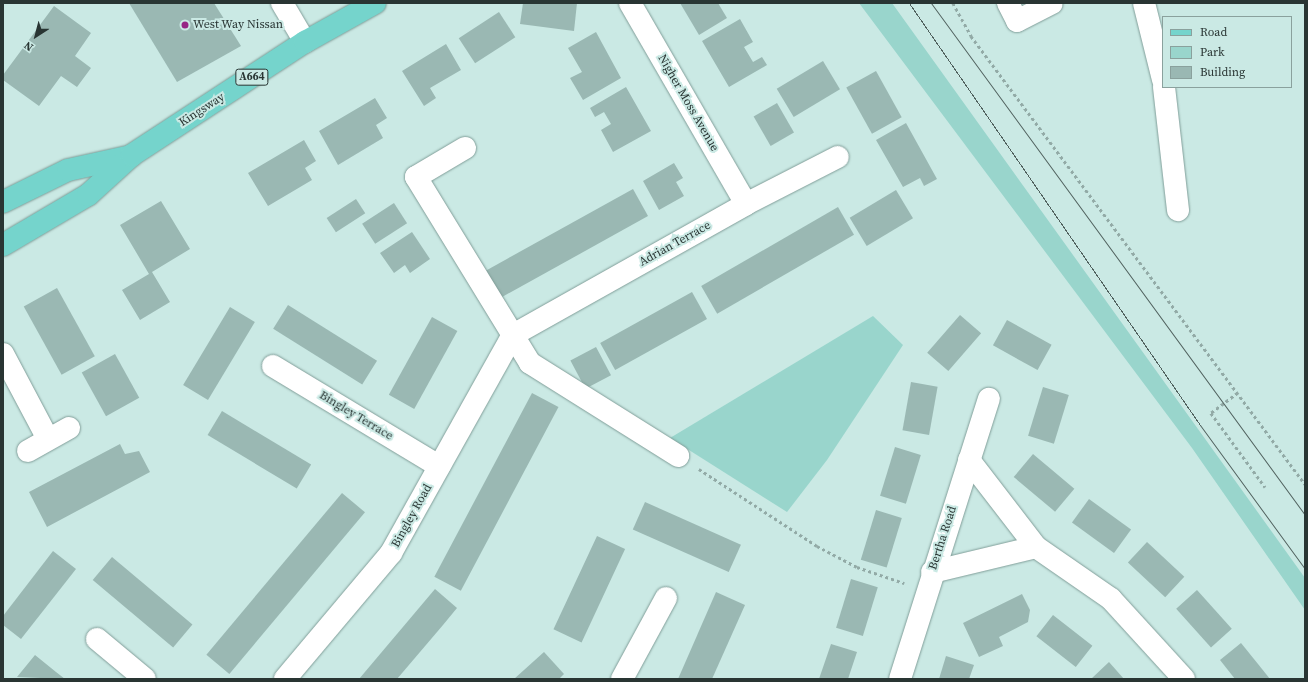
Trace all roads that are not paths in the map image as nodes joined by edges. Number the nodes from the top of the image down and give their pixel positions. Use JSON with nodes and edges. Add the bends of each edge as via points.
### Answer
{"nodes":[{"id":1,"x":282,"y":3,"type":"edge"},
{"id":2,"x":375,"y":3,"type":"edge"},
{"id":3,"x":630,"y":3,"type":"edge"},
{"id":4,"x":1008,"y":3,"type":"edge"},
{"id":5,"x":1052,"y":3,"type":"edge"},
{"id":6,"x":1144,"y":3,"type":"edge"},
{"id":7,"x":305,"y":42,"type":"junction"},
{"id":8,"x":1162,"y":76,"type":"edge"},
{"id":9,"x":1164,"y":88,"type":"edge"},
{"id":10,"x":465,"y":148,"type":"dead end"},
{"id":11,"x":132,"y":155,"type":"junction"},
{"id":12,"x":838,"y":157,"type":"dead end"},
{"id":13,"x":3,"y":202,"type":"edge"},
{"id":14,"x":746,"y":204,"type":"junction"},
{"id":15,"x":1178,"y":210,"type":"dead end"},
{"id":16,"x":3,"y":244,"type":"edge"},
{"id":17,"x":513,"y":335,"type":"junction"},
{"id":18,"x":3,"y":354,"type":"edge"},
{"id":19,"x":273,"y":366,"type":"dead end"},
{"id":20,"x":989,"y":399,"type":"dead end"},
{"id":21,"x":69,"y":428,"type":"dead end"},
{"id":22,"x":48,"y":439,"type":"junction"},
{"id":23,"x":28,"y":451,"type":"dead end"},
{"id":24,"x":678,"y":456,"type":"road end"},
{"id":25,"x":968,"y":460,"type":"junction"},
{"id":26,"x":439,"y":466,"type":"junction"},
{"id":27,"x":1036,"y":547,"type":"junction"},
{"id":28,"x":929,"y":581,"type":"junction"},
{"id":29,"x":666,"y":598,"type":"dead end"},
{"id":30,"x":97,"y":639,"type":"dead end"},
{"id":31,"x":145,"y":679,"type":"edge"},
{"id":32,"x":285,"y":679,"type":"edge"},
{"id":33,"x":622,"y":679,"type":"edge"},
{"id":34,"x":900,"y":679,"type":"edge"},
{"id":35,"x":1184,"y":679,"type":"edge"}],
"edges":[{"from":1,"to":7,"type":"street"},
{"from":2,"to":7,"type":"main road","name":"Kingsway","number":"A664"},
{"from":3,"to":14,"type":"street","name":"Nigher Moss Avenue"},
{"from":4,"to":5,"type":"street","via":[[1017,21]]},
{"from":6,"to":8,"type":"street"},
{"from":7,"to":11,"type":"main road","name":"Kingsway","number":"A664"},
{"from":9,"to":15,"type":"street"},
{"from":10,"to":17,"type":"street","via":[[416,178]]},
{"from":11,"to":13,"type":"main road","name":"Kingsway","number":"A664","via":[[68,170]]},
{"from":11,"to":16,"type":"main road","name":"Kingsway","number":"A664","via":[[88,194]]},
{"from":12,"to":14,"type":"street","name":"Adrian Terrace"},
{"from":14,"to":17,"type":"street","name":"Adrian Terrace"},
{"from":17,"to":24,"type":"street","via":[[530,364]]},
{"from":17,"to":26,"type":"street","name":"Bingley Road"},
{"from":18,"to":22,"type":"street"},
{"from":19,"to":26,"type":"street","name":"Bingley Terrace"},
{"from":20,"to":25,"type":"street","name":"Bertha Road"},
{"from":21,"to":22,"type":"street"},
{"from":22,"to":23,"type":"street"},
{"from":25,"to":27,"type":"street"},
{"from":25,"to":28,"type":"street","name":"Bertha Road"},
{"from":26,"to":32,"type":"street","name":"Bingley Road","via":[[390,553]]},
{"from":27,"to":28,"type":"street"},
{"from":27,"to":35,"type":"street","via":[[1111,599]]},
{"from":28,"to":34,"type":"street","name":"Bertha Road"},
{"from":29,"to":33,"type":"street"},
{"from":30,"to":31,"type":"street"}]}
